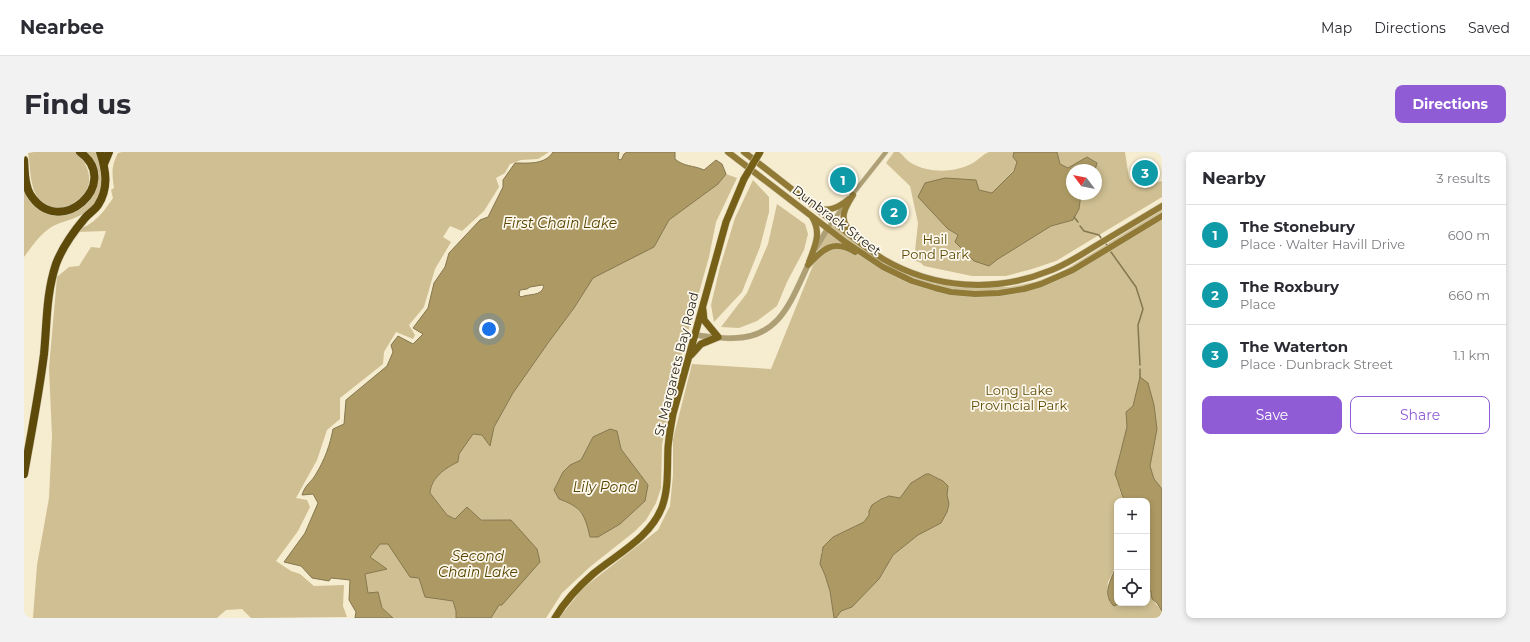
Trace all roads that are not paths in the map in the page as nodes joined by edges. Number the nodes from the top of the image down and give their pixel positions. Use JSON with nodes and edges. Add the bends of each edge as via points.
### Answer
{"nodes":[{"id":1,"x":80,"y":152,"type":"edge"},
{"id":2,"x":100,"y":152,"type":"edge"},
{"id":3,"x":109,"y":152,"type":"edge"},
{"id":4,"x":728,"y":152,"type":"edge"},
{"id":5,"x":744,"y":152,"type":"edge"},
{"id":6,"x":760,"y":152,"type":"edge"},
{"id":7,"x":885,"y":152,"type":"edge"},
{"id":8,"x":24,"y":160,"type":"edge"},
{"id":9,"x":104,"y":164,"type":"junction"},
{"id":10,"x":853,"y":195,"type":"junction"},
{"id":11,"x":813,"y":206,"type":"junction"},
{"id":12,"x":1162,"y":206,"type":"edge"},
{"id":13,"x":810,"y":215,"type":"junction"},
{"id":14,"x":1162,"y":216,"type":"edge"},
{"id":15,"x":832,"y":221,"type":"junction"},
{"id":16,"x":828,"y":228,"type":"junction"},
{"id":17,"x":858,"y":240,"type":"junction"},
{"id":18,"x":868,"y":257,"type":"junction"},
{"id":19,"x":808,"y":264,"type":"junction"},
{"id":20,"x":702,"y":306,"type":"junction"},
{"id":21,"x":694,"y":334,"type":"junction"},
{"id":22,"x":718,"y":337,"type":"junction"},
{"id":23,"x":688,"y":360,"type":"junction"},
{"id":24,"x":24,"y":474,"type":"edge"},
{"id":25,"x":555,"y":618,"type":"edge"}],
"edges":[{"from":1,"to":8,"type":"highway","via":[[92,166],[95,174],[94,184],[88,197],[77,208],[65,212],[51,211],[40,205],[30,193]]},
{"from":2,"to":9,"type":"highway"},
{"from":3,"to":9,"type":"highway"},
{"from":4,"to":13,"type":"main road","name":"Dunbrack Street"},
{"from":5,"to":11,"type":"main road","name":"Dunbrack Street"},
{"from":6,"to":20,"type":"main road","name":"St Margarets Bay Road","bridge":true,"via":[[744,179],[726,222]]},
{"from":7,"to":10,"type":"street"},
{"from":9,"to":24,"type":"highway","via":[[104,194],[98,206],[86,217],[67,244],[50,285],[39,390]]},
{"from":10,"to":11,"type":"main road","via":[[832,209]]},
{"from":10,"to":15,"type":"street"},
{"from":10,"to":17,"type":"main road","via":[[845,209],[843,220]]},
{"from":11,"to":15,"type":"main road","name":"Dunbrack Street"},
{"from":12,"to":17,"type":"main road","name":"Dunbrack Street","via":[[1055,269],[1027,279],[996,285],[953,284],[917,275],[883,259]]},
{"from":13,"to":16,"type":"main road","name":"Dunbrack Street"},
{"from":13,"to":19,"type":"main road","via":[[816,224],[818,237]]},
{"from":14,"to":18,"type":"main road","name":"Dunbrack Street","via":[[1065,274],[1041,284],[1011,291],[975,294],[935,288],[897,275]]},
{"from":15,"to":16,"type":"street"},
{"from":15,"to":17,"type":"main road","name":"Dunbrack Street"},
{"from":16,"to":18,"type":"main road","name":"Dunbrack Street"},
{"from":16,"to":19,"type":"street"},
{"from":18,"to":19,"type":"main road","via":[[850,249],[832,246]]},
{"from":19,"to":22,"type":"street","via":[[786,310],[773,324],[745,337]]},
{"from":20,"to":21,"type":"main road","name":"St Margarets Bay Road"},
{"from":20,"to":22,"type":"main road","via":[[704,320]]},
{"from":21,"to":22,"type":"street"},
{"from":21,"to":23,"type":"main road","name":"St Margarets Bay Road"},
{"from":22,"to":23,"type":"main road","via":[[701,344]]},
{"from":23,"to":25,"type":"main road","name":"St Margarets Bay Road","via":[[673,414],[668,445],[666,492],[659,514],[640,537],[579,586]]}]}
